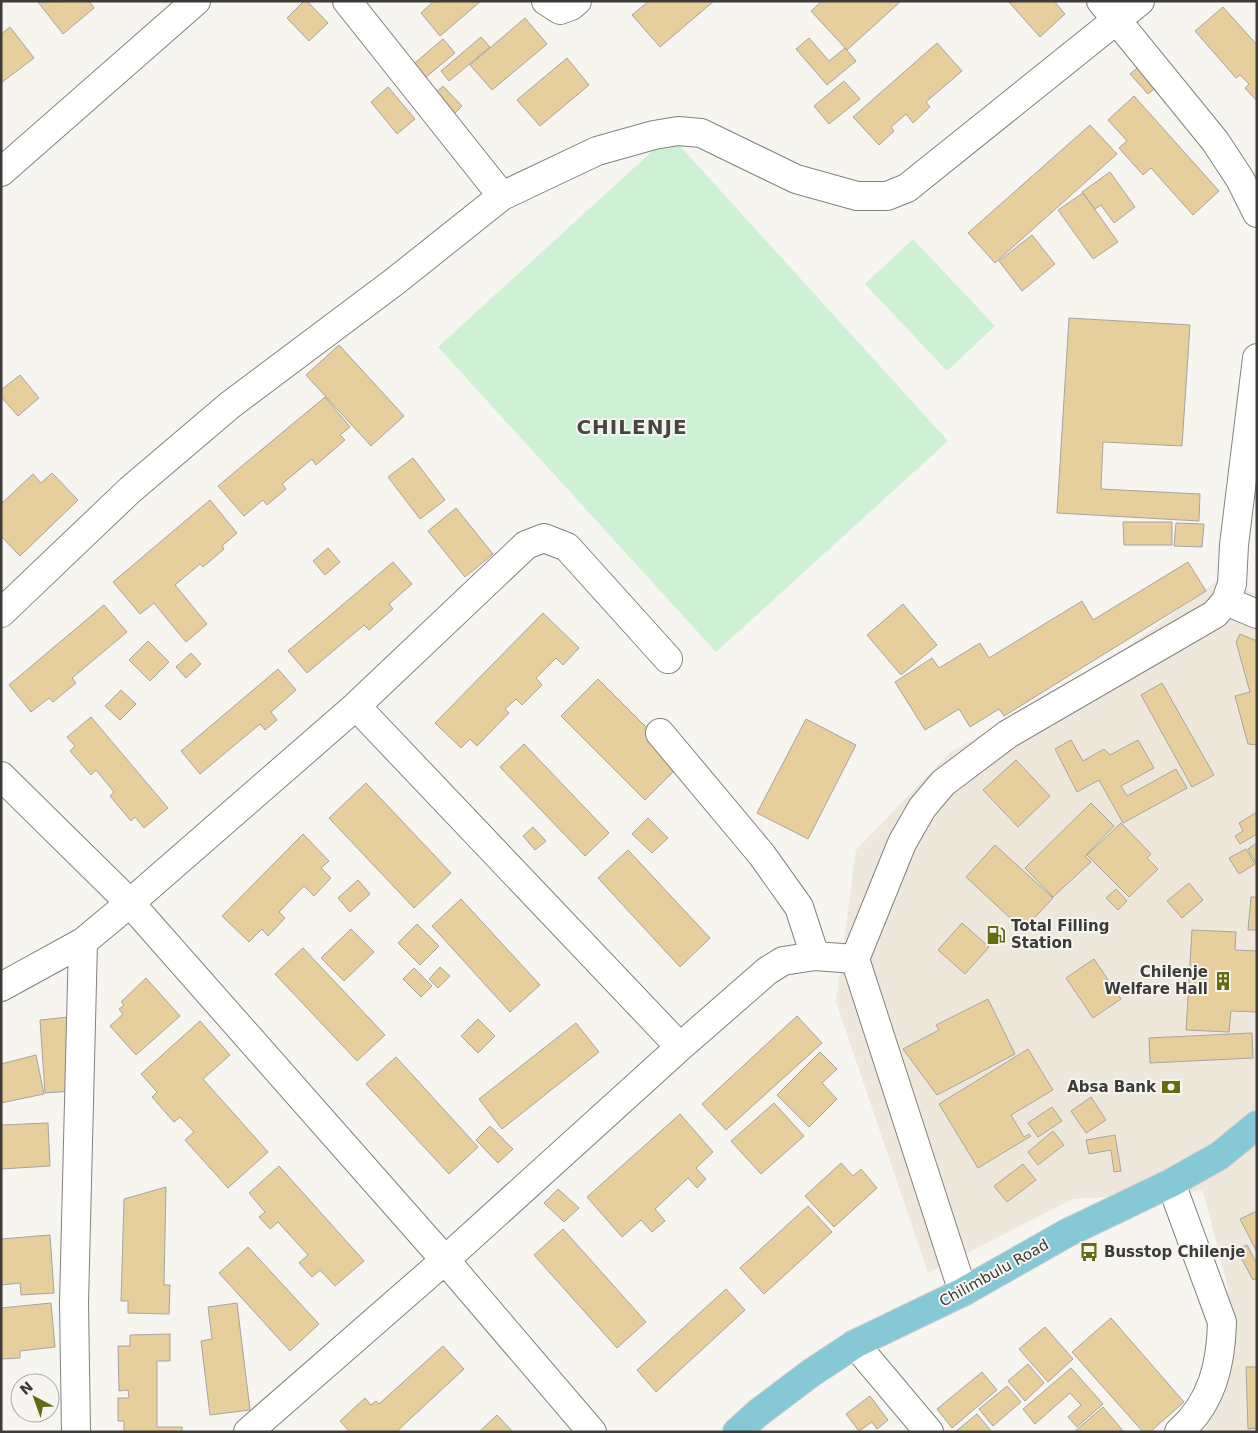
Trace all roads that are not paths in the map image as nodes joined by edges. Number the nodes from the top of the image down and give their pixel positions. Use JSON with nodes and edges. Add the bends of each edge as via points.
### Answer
{"nodes":[{"id":1,"x":196,"y":1,"type":"edge"},
{"id":2,"x":347,"y":1,"type":"edge"},
{"id":3,"x":546,"y":1,"type":"edge"},
{"id":4,"x":577,"y":1,"type":"edge"},
{"id":5,"x":1140,"y":1,"type":"edge"},
{"id":6,"x":1109,"y":11,"type":"edge"},
{"id":7,"x":1,"y":172,"type":"edge"},
{"id":8,"x":502,"y":196,"type":"junction"},
{"id":9,"x":1257,"y":213,"type":"edge"},
{"id":10,"x":1257,"y":358,"type":"edge"},
{"id":11,"x":1257,"y":527,"type":"edge"},
{"id":12,"x":1234,"y":545,"type":"junction"},
{"id":13,"x":1226,"y":601,"type":"junction"},
{"id":14,"x":1,"y":612,"type":"edge"},
{"id":15,"x":1257,"y":614,"type":"edge"},
{"id":16,"x":668,"y":659,"type":"dead end"},
{"id":17,"x":356,"y":706,"type":"junction"},
{"id":18,"x":660,"y":733,"type":"dead end"},
{"id":19,"x":1,"y":776,"type":"edge"},
{"id":20,"x":130,"y":903,"type":"junction"},
{"id":21,"x":83,"y":942,"type":"junction"},
{"id":22,"x":815,"y":956,"type":"junction"},
{"id":23,"x":854,"y":958,"type":"junction"},
{"id":24,"x":1,"y":987,"type":"edge"},
{"id":25,"x":680,"y":1047,"type":"junction"},
{"id":26,"x":1257,"y":1125,"type":"edge"},
{"id":27,"x":1171,"y":1183,"type":"junction"},
{"id":28,"x":445,"y":1260,"type":"junction"},
{"id":29,"x":963,"y":1292,"type":"junction"},
{"id":30,"x":855,"y":1344,"type":"junction"},
{"id":31,"x":76,"y":1432,"type":"edge"},
{"id":32,"x":248,"y":1432,"type":"edge"},
{"id":33,"x":592,"y":1432,"type":"edge"},
{"id":34,"x":737,"y":1432,"type":"edge"},
{"id":35,"x":929,"y":1432,"type":"edge"},
{"id":36,"x":1179,"y":1432,"type":"edge"}],
"edges":[{"from":1,"to":7,"type":"street"},
{"from":2,"to":8,"type":"street"},
{"from":3,"to":4,"type":"street","via":[[560,10]]},
{"from":5,"to":6,"type":"street"},
{"from":6,"to":8,"type":"street","via":[[907,188],[887,196],[857,196],[796,179],[701,133],[678,131],[597,151]]},
{"from":6,"to":9,"type":"street","via":[[1215,141]]},
{"from":8,"to":14,"type":"street","via":[[179,447]]},
{"from":10,"to":12,"type":"street"},
{"from":11,"to":12,"type":"street"},
{"from":12,"to":13,"type":"street","via":[[1232,584]]},
{"from":13,"to":15,"type":"street"},
{"from":13,"to":23,"type":"street","via":[[1215,614],[1008,734],[943,783],[922,808],[902,843]]},
{"from":16,"to":17,"type":"street","via":[[567,548],[544,538],[526,545]]},
{"from":17,"to":20,"type":"street"},
{"from":17,"to":25,"type":"street"},
{"from":18,"to":22,"type":"street","via":[[762,855],[799,907]]},
{"from":19,"to":20,"type":"street"},
{"from":20,"to":21,"type":"street"},
{"from":20,"to":28,"type":"street"},
{"from":21,"to":24,"type":"street"},
{"from":21,"to":31,"type":"street","via":[[74,1303]]},
{"from":22,"to":23,"type":"street"},
{"from":22,"to":25,"type":"street","via":[[783,961],[775,966]]},
{"from":23,"to":29,"type":"street"},
{"from":25,"to":28,"type":"street"},
{"from":26,"to":27,"type":"main road","name":"Chilimbulu Road","via":[[1219,1156]]},
{"from":27,"to":29,"type":"main road","name":"Chilimbulu Road","via":[[1067,1233]]},
{"from":27,"to":36,"type":"street","via":[[1222,1322],[1222,1344],[1212,1388],[1192,1421]]},
{"from":28,"to":32,"type":"street"},
{"from":28,"to":33,"type":"street"},
{"from":29,"to":30,"type":"main road","name":"Chilimbulu Road"},
{"from":30,"to":34,"type":"main road","name":"Chilimbulu Road","via":[[788,1390]]},
{"from":30,"to":35,"type":"street"}]}
